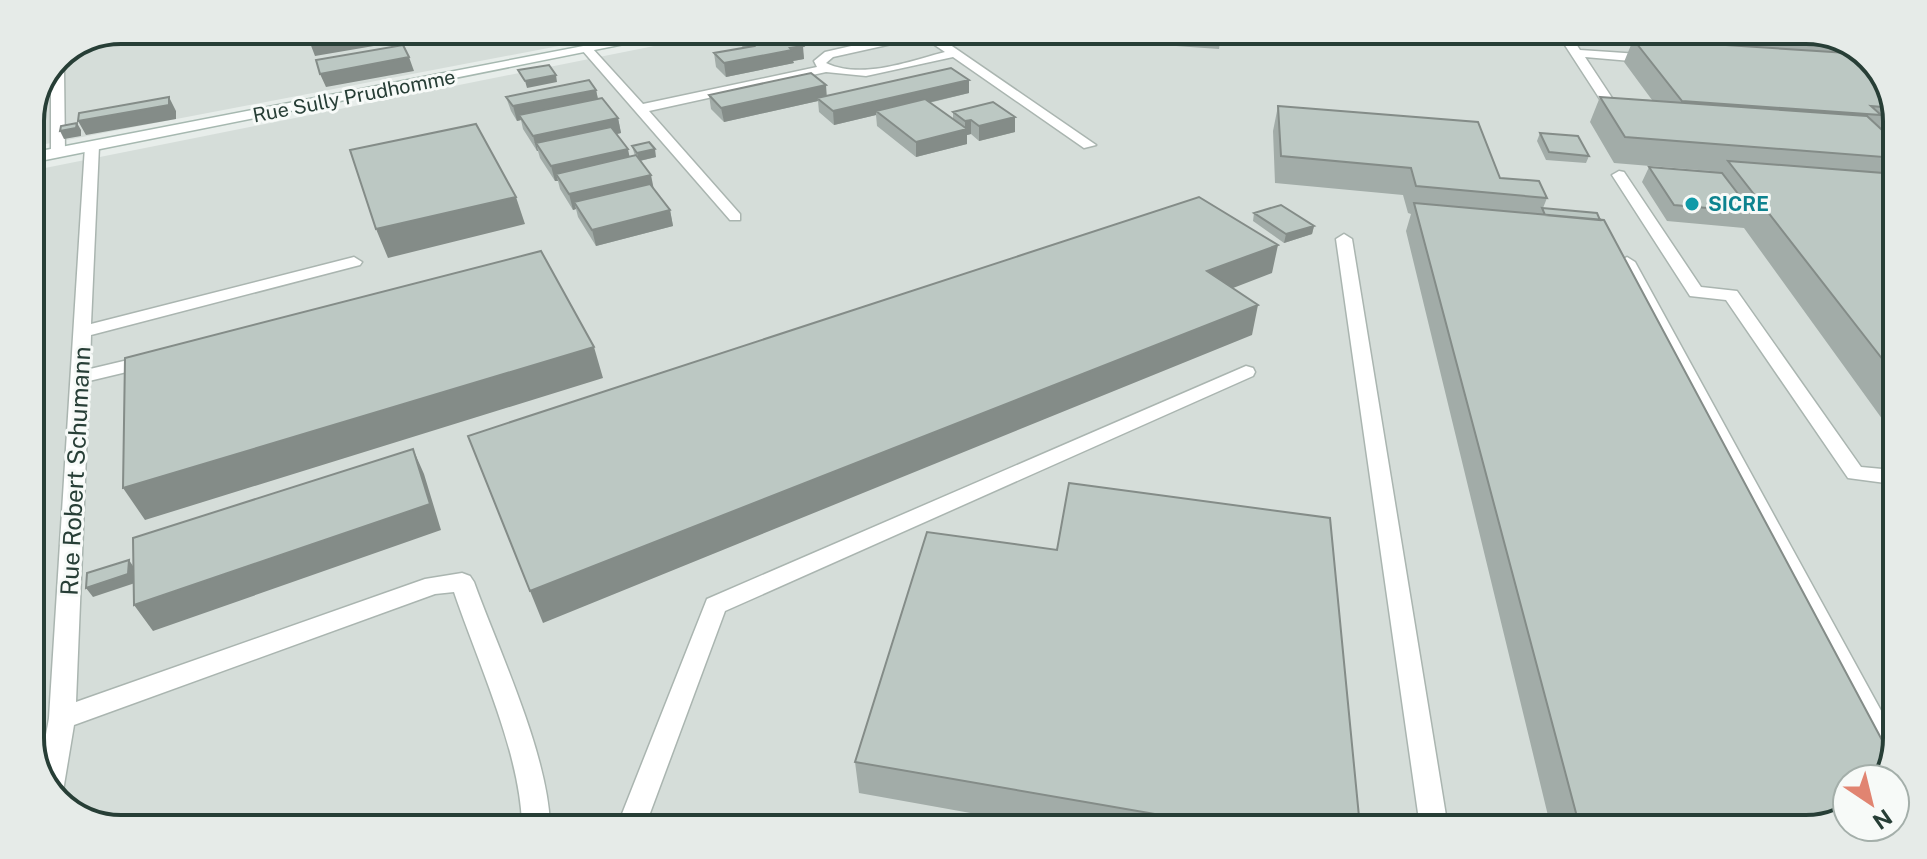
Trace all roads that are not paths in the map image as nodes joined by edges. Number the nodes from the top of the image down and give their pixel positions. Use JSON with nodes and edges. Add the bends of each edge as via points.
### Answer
{"nodes":[{"id":1,"x":618,"y":44,"type":"edge"},
{"id":2,"x":875,"y":44,"type":"edge"},
{"id":3,"x":942,"y":44,"type":"edge"},
{"id":4,"x":1571,"y":44,"type":"edge"},
{"id":5,"x":588,"y":50,"type":"junction"},
{"id":6,"x":955,"y":53,"type":"junction"},
{"id":7,"x":1577,"y":53,"type":"junction"},
{"id":8,"x":1668,"y":60,"type":"edge"},
{"id":9,"x":825,"y":69,"type":"junction"},
{"id":10,"x":58,"y":77,"type":"edge"},
{"id":11,"x":1612,"y":107,"type":"edge"},
{"id":12,"x":639,"y":109,"type":"junction"},
{"id":13,"x":1089,"y":145,"type":"dead end"},
{"id":14,"x":92,"y":146,"type":"junction"},
{"id":15,"x":58,"y":153,"type":"junction"},
{"id":16,"x":44,"y":156,"type":"edge"},
{"id":17,"x":1634,"y":176,"type":"dead end"},
{"id":18,"x":735,"y":217,"type":"dead end"},
{"id":19,"x":1344,"y":239,"type":"dead end"},
{"id":20,"x":1625,"y":259,"type":"edge"},
{"id":21,"x":354,"y":262,"type":"dead end"},
{"id":22,"x":83,"y":332,"type":"junction"},
{"id":23,"x":172,"y":355,"type":"edge"},
{"id":24,"x":1246,"y":372,"type":"dead end"},
{"id":25,"x":80,"y":377,"type":"junction"},
{"id":26,"x":1883,"y":476,"type":"edge"},
{"id":27,"x":62,"y":718,"type":"junction"},
{"id":28,"x":1883,"y":739,"type":"edge"},
{"id":29,"x":54,"y":776,"type":"edge"},
{"id":30,"x":538,"y":815,"type":"edge"},
{"id":31,"x":635,"y":815,"type":"edge"},
{"id":32,"x":1432,"y":815,"type":"edge"}],
"edges":[{"from":1,"to":5,"type":"street","name":"Rue Sully Prudhomme"},
{"from":2,"to":9,"type":"lane","via":[[829,54],[820,61]]},
{"from":3,"to":6,"type":"lane"},
{"from":4,"to":7,"type":"lane"},
{"from":5,"to":12,"type":"lane"},
{"from":5,"to":14,"type":"street","name":"Rue Sully Prudhomme"},
{"from":6,"to":9,"type":"lane","via":[[855,74]]},
{"from":6,"to":13,"type":"lane"},
{"from":7,"to":8,"type":"lane"},
{"from":7,"to":11,"type":"lane"},
{"from":9,"to":12,"type":"lane"},
{"from":10,"to":15,"type":"lane"},
{"from":12,"to":18,"type":"lane"},
{"from":14,"to":15,"type":"street","name":"Rue Sully Prudhomme"},
{"from":14,"to":22,"type":"lane","name":"Rue Robert Schumann"},
{"from":15,"to":16,"type":"street","name":"Rue Sully Prudhomme"},
{"from":17,"to":26,"type":"lane","via":[[1619,175],[1696,292],[1731,295],[1855,473]]},
{"from":19,"to":32,"type":"lane"},
{"from":20,"to":28,"type":"lane"},
{"from":21,"to":22,"type":"lane"},
{"from":22,"to":25,"type":"lane","name":"Rue Robert Schumann"},
{"from":23,"to":25,"type":"lane"},
{"from":24,"to":31,"type":"lane","via":[[715,605]]},
{"from":25,"to":27,"type":"lane","name":"Rue Robert Schumann"},
{"from":27,"to":29,"type":"lane","name":"Rue Robert Schumann"},
{"from":27,"to":30,"type":"lane","via":[[433,585],[462,582],[530,778]]}]}
